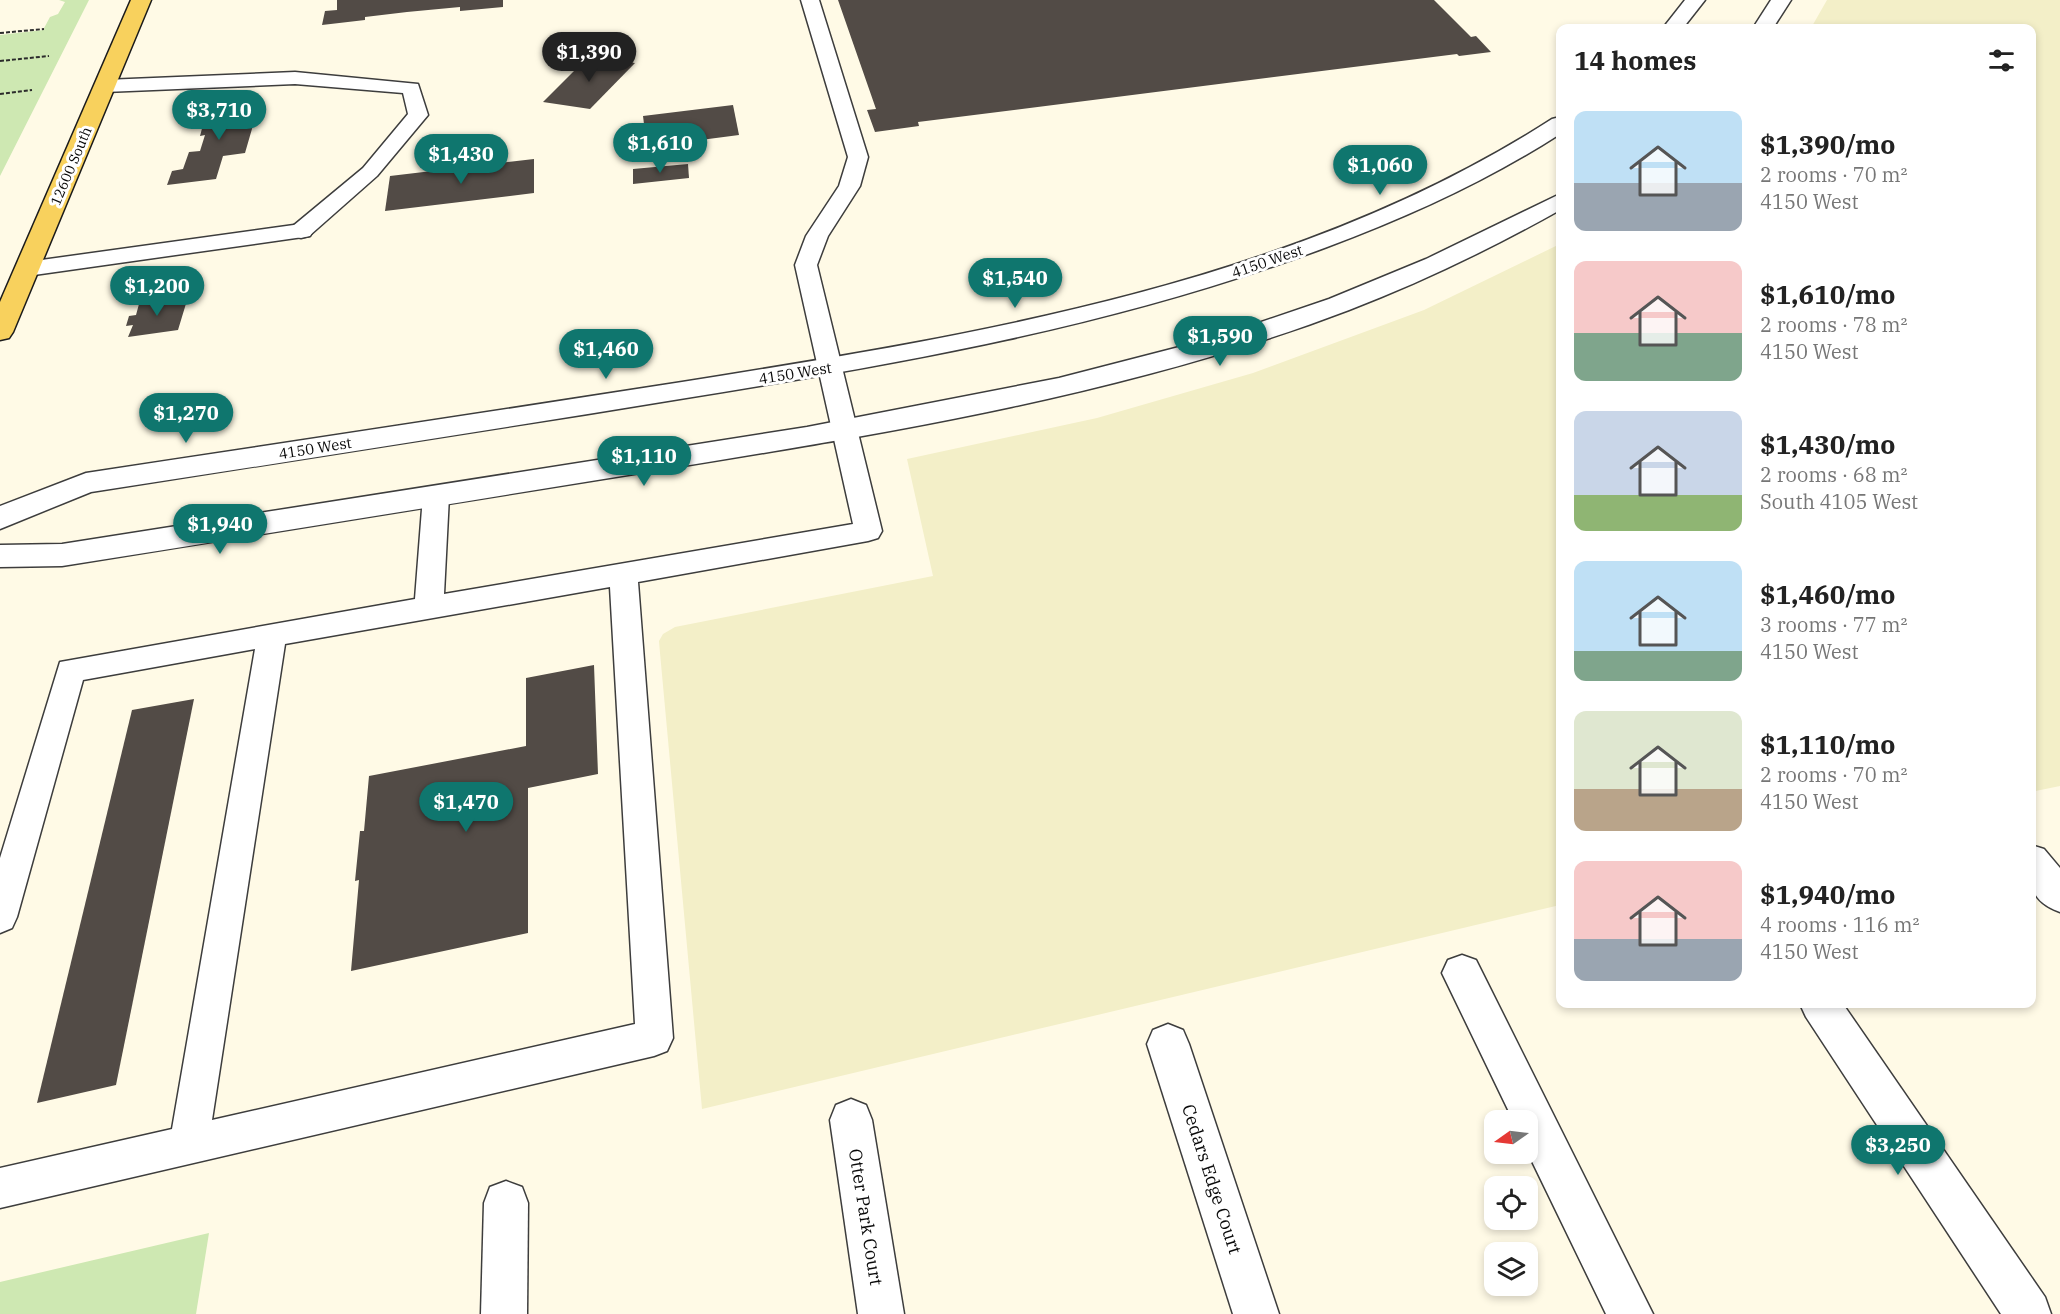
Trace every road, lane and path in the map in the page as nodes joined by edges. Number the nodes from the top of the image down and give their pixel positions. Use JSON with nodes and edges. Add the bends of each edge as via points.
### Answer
{"nodes":[{"id":1,"x":141,"y":0,"type":"edge"},
{"id":2,"x":810,"y":0,"type":"edge"},
{"id":3,"x":1695,"y":0,"type":"edge"},
{"id":4,"x":1781,"y":0,"type":"edge"},
{"id":5,"x":1676,"y":24,"type":"edge"},
{"id":6,"x":1766,"y":24,"type":"edge"},
{"id":7,"x":44,"y":28,"type":"dead end"},
{"id":8,"x":0,"y":33,"type":"edge"},
{"id":9,"x":49,"y":56,"type":"dead end"},
{"id":10,"x":0,"y":61,"type":"edge"},
{"id":11,"x":105,"y":86,"type":"junction"},
{"id":12,"x":32,"y":90,"type":"dead end"},
{"id":13,"x":0,"y":94,"type":"edge"},
{"id":14,"x":1556,"y":126,"type":"edge"},
{"id":15,"x":1556,"y":203,"type":"edge"},
{"id":16,"x":301,"y":231,"type":"joint"},
{"id":17,"x":27,"y":269,"type":"junction"},
{"id":18,"x":8,"y":298,"type":"edge"},
{"id":19,"x":0,"y":332,"type":"edge"},
{"id":20,"x":829,"y":367,"type":"junction"},
{"id":21,"x":845,"y":432,"type":"junction"},
{"id":22,"x":436,"y":496,"type":"junction"},
{"id":23,"x":0,"y":518,"type":"edge"},
{"id":24,"x":0,"y":556,"type":"edge"},
{"id":25,"x":623,"y":574,"type":"junction"},
{"id":26,"x":429,"y":608,"type":"junction"},
{"id":27,"x":272,"y":635,"type":"junction"},
{"id":28,"x":2036,"y":867,"type":"edge"},
{"id":29,"x":2060,"y":895,"type":"edge"},
{"id":30,"x":0,"y":917,"type":"edge"},
{"id":31,"x":1462,"y":973,"type":"dead end"},
{"id":32,"x":1823,"y":1008,"type":"edge"},
{"id":33,"x":1168,"y":1044,"type":"dead end"},
{"id":34,"x":851,"y":1120,"type":"dead end"},
{"id":35,"x":189,"y":1145,"type":"junction"},
{"id":36,"x":0,"y":1188,"type":"edge"},
{"id":37,"x":506,"y":1203,"type":"dead end"},
{"id":38,"x":504,"y":1314,"type":"edge"},
{"id":39,"x":881,"y":1314,"type":"edge"},
{"id":40,"x":1256,"y":1314,"type":"edge"},
{"id":41,"x":1630,"y":1314,"type":"edge"},
{"id":42,"x":2028,"y":1314,"type":"edge"}],
"edges":[{"from":1,"to":11,"type":"main road","name":"12600 South"},
{"from":2,"to":20,"type":"lane","via":[[858,157],[852,183],[815,236],[806,265]]},
{"from":3,"to":5,"type":"street"},
{"from":4,"to":6,"type":"street"},
{"from":7,"to":8,"type":"path"},
{"from":9,"to":10,"type":"path"},
{"from":11,"to":16,"type":"lane","via":[[295,78],[411,88],[418,115],[370,172]]},
{"from":11,"to":17,"type":"main road","name":"12600 South"},
{"from":12,"to":13,"type":"path"},
{"from":14,"to":20,"type":"street","name":"4150 West","via":[[1444,189],[1269,261],[1055,323]]},
{"from":15,"to":21,"type":"street","via":[[1448,259],[1306,316],[1053,389]]},
{"from":16,"to":17,"type":"street"},
{"from":17,"to":18,"type":"main road","name":"12600 South"},
{"from":18,"to":19,"type":"main road","name":"12600 South"},
{"from":20,"to":21,"type":"lane"},
{"from":20,"to":23,"type":"street","name":"4150 West","via":[[86,483]]},
{"from":21,"to":22,"type":"street"},
{"from":21,"to":25,"type":"lane","via":[[868,531]]},
{"from":22,"to":24,"type":"street","via":[[62,555]]},
{"from":22,"to":26,"type":"lane"},
{"from":25,"to":26,"type":"lane"},
{"from":25,"to":35,"type":"lane","via":[[654,1038]]},
{"from":26,"to":27,"type":"lane"},
{"from":27,"to":30,"type":"lane","via":[[71,670]]},
{"from":27,"to":35,"type":"lane"},
{"from":28,"to":29,"type":"street"},
{"from":31,"to":41,"type":"street"},
{"from":32,"to":42,"type":"street"},
{"from":33,"to":40,"type":"street","name":"Cedars Edge Court"},
{"from":34,"to":39,"type":"street","name":"Otter Park Court"},
{"from":35,"to":36,"type":"lane"},
{"from":37,"to":38,"type":"street"}]}
